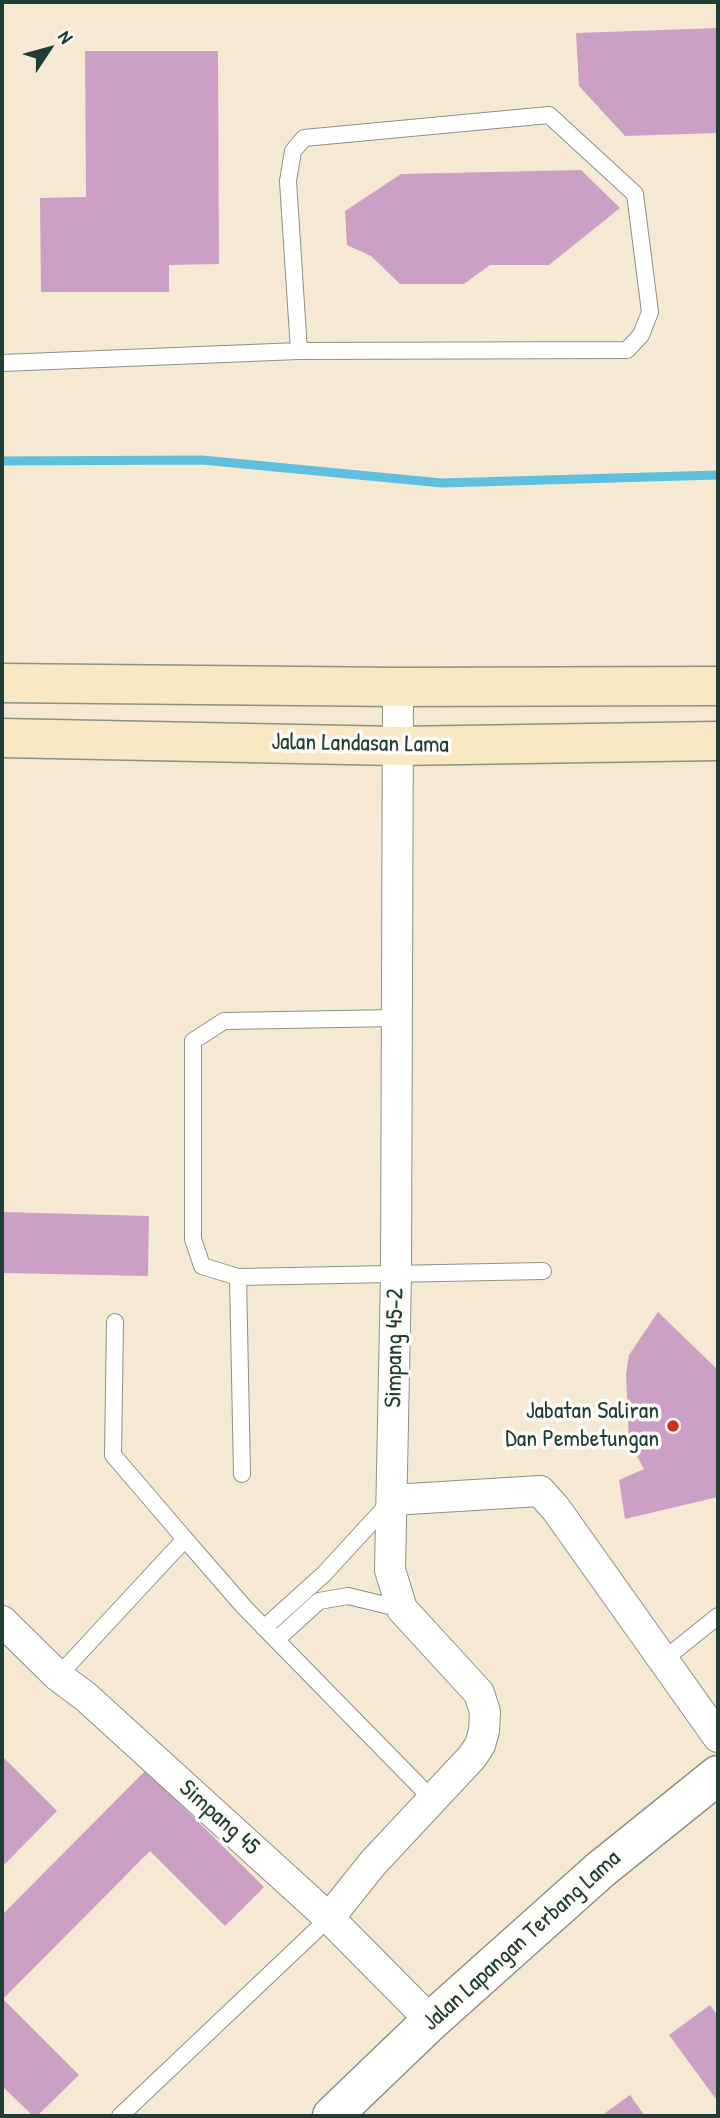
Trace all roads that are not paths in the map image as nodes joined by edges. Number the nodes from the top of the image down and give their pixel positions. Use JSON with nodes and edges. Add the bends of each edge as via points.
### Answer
{"nodes":[{"id":1,"x":299,"y":351,"type":"junction"},
{"id":2,"x":2,"y":363,"type":"edge"},
{"id":3,"x":2,"y":683,"type":"edge"},
{"id":4,"x":100,"y":684,"type":"junction"},
{"id":5,"x":718,"y":686,"type":"edge"},
{"id":6,"x":398,"y":687,"type":"junction"},
{"id":7,"x":2,"y":738,"type":"edge"},
{"id":8,"x":718,"y":741,"type":"edge"},
{"id":9,"x":397,"y":746,"type":"junction"},
{"id":10,"x":397,"y":1018,"type":"junction"},
{"id":11,"x":543,"y":1271,"type":"dead end"},
{"id":12,"x":396,"y":1274,"type":"junction"},
{"id":13,"x":238,"y":1277,"type":"junction"},
{"id":14,"x":115,"y":1322,"type":"dead end"},
{"id":15,"x":242,"y":1474,"type":"dead end"},
{"id":16,"x":392,"y":1500,"type":"junction"},
{"id":17,"x":185,"y":1539,"type":"junction"},
{"id":18,"x":402,"y":1609,"type":"junction"},
{"id":19,"x":718,"y":1616,"type":"edge"},
{"id":20,"x":2,"y":1621,"type":"edge"},
{"id":21,"x":264,"y":1628,"type":"junction"},
{"id":22,"x":276,"y":1640,"type":"junction"},
{"id":23,"x":662,"y":1661,"type":"junction"},
{"id":24,"x":58,"y":1676,"type":"junction"},
{"id":25,"x":718,"y":1737,"type":"edge"},
{"id":26,"x":718,"y":1775,"type":"edge"},
{"id":27,"x":433,"y":1800,"type":"junction"},
{"id":28,"x":329,"y":1918,"type":"junction"},
{"id":29,"x":431,"y":2021,"type":"junction"},
{"id":30,"x":120,"y":2116,"type":"edge"},
{"id":31,"x":332,"y":2116,"type":"edge"}],
"edges":[{"from":1,"to":1,"type":"lane","via":[[627,349],[641,335],[650,312],[635,194],[549,115],[304,138],[293,151],[288,181]]},
{"from":1,"to":2,"type":"lane"},
{"from":3,"to":4,"type":"main road"},
{"from":4,"to":6,"type":"main road"},
{"from":4,"to":9,"type":"main road","via":[[142,711],[361,710]]},
{"from":5,"to":6,"type":"main road"},
{"from":6,"to":9,"type":"street","name":"Simpang 45-2"},
{"from":7,"to":9,"type":"main road","name":"Jalan Landasan Lama"},
{"from":8,"to":9,"type":"main road","name":"Jalan Landasan Lama"},
{"from":9,"to":10,"type":"street","name":"Simpang 45-2"},
{"from":10,"to":12,"type":"street","name":"Simpang 45-2"},
{"from":10,"to":13,"type":"lane","via":[[224,1021],[193,1041],[193,1239],[202,1266]]},
{"from":11,"to":12,"type":"lane"},
{"from":12,"to":13,"type":"lane"},
{"from":12,"to":16,"type":"street","name":"Simpang 45-2"},
{"from":13,"to":15,"type":"lane"},
{"from":14,"to":17,"type":"lane","via":[[113,1455]]},
{"from":16,"to":18,"type":"street","name":"Simpang 45-2","via":[[390,1570]]},
{"from":16,"to":21,"type":"lane","via":[[324,1574]]},
{"from":16,"to":23,"type":"street","via":[[540,1491]]},
{"from":17,"to":21,"type":"lane"},
{"from":17,"to":24,"type":"lane"},
{"from":18,"to":22,"type":"lane","via":[[348,1596],[319,1601]]},
{"from":18,"to":27,"type":"street","name":"Simpang 45-2","via":[[479,1693],[485,1712],[480,1745]]},
{"from":19,"to":23,"type":"lane"},
{"from":20,"to":24,"type":"street","name":"Simpang 45"},
{"from":21,"to":22,"type":"lane"},
{"from":22,"to":27,"type":"lane"},
{"from":23,"to":25,"type":"street"},
{"from":24,"to":28,"type":"street","name":"Simpang 45"},
{"from":26,"to":29,"type":"street","name":"Jalan Lapangan Terbang Lama","via":[[600,1870]]},
{"from":27,"to":28,"type":"street","name":"Simpang 45-2"},
{"from":28,"to":29,"type":"street","name":"Simpang 45"},
{"from":28,"to":30,"type":"lane"},
{"from":29,"to":31,"type":"street","name":"Jalan Lapangan Terbang Lama"}]}
